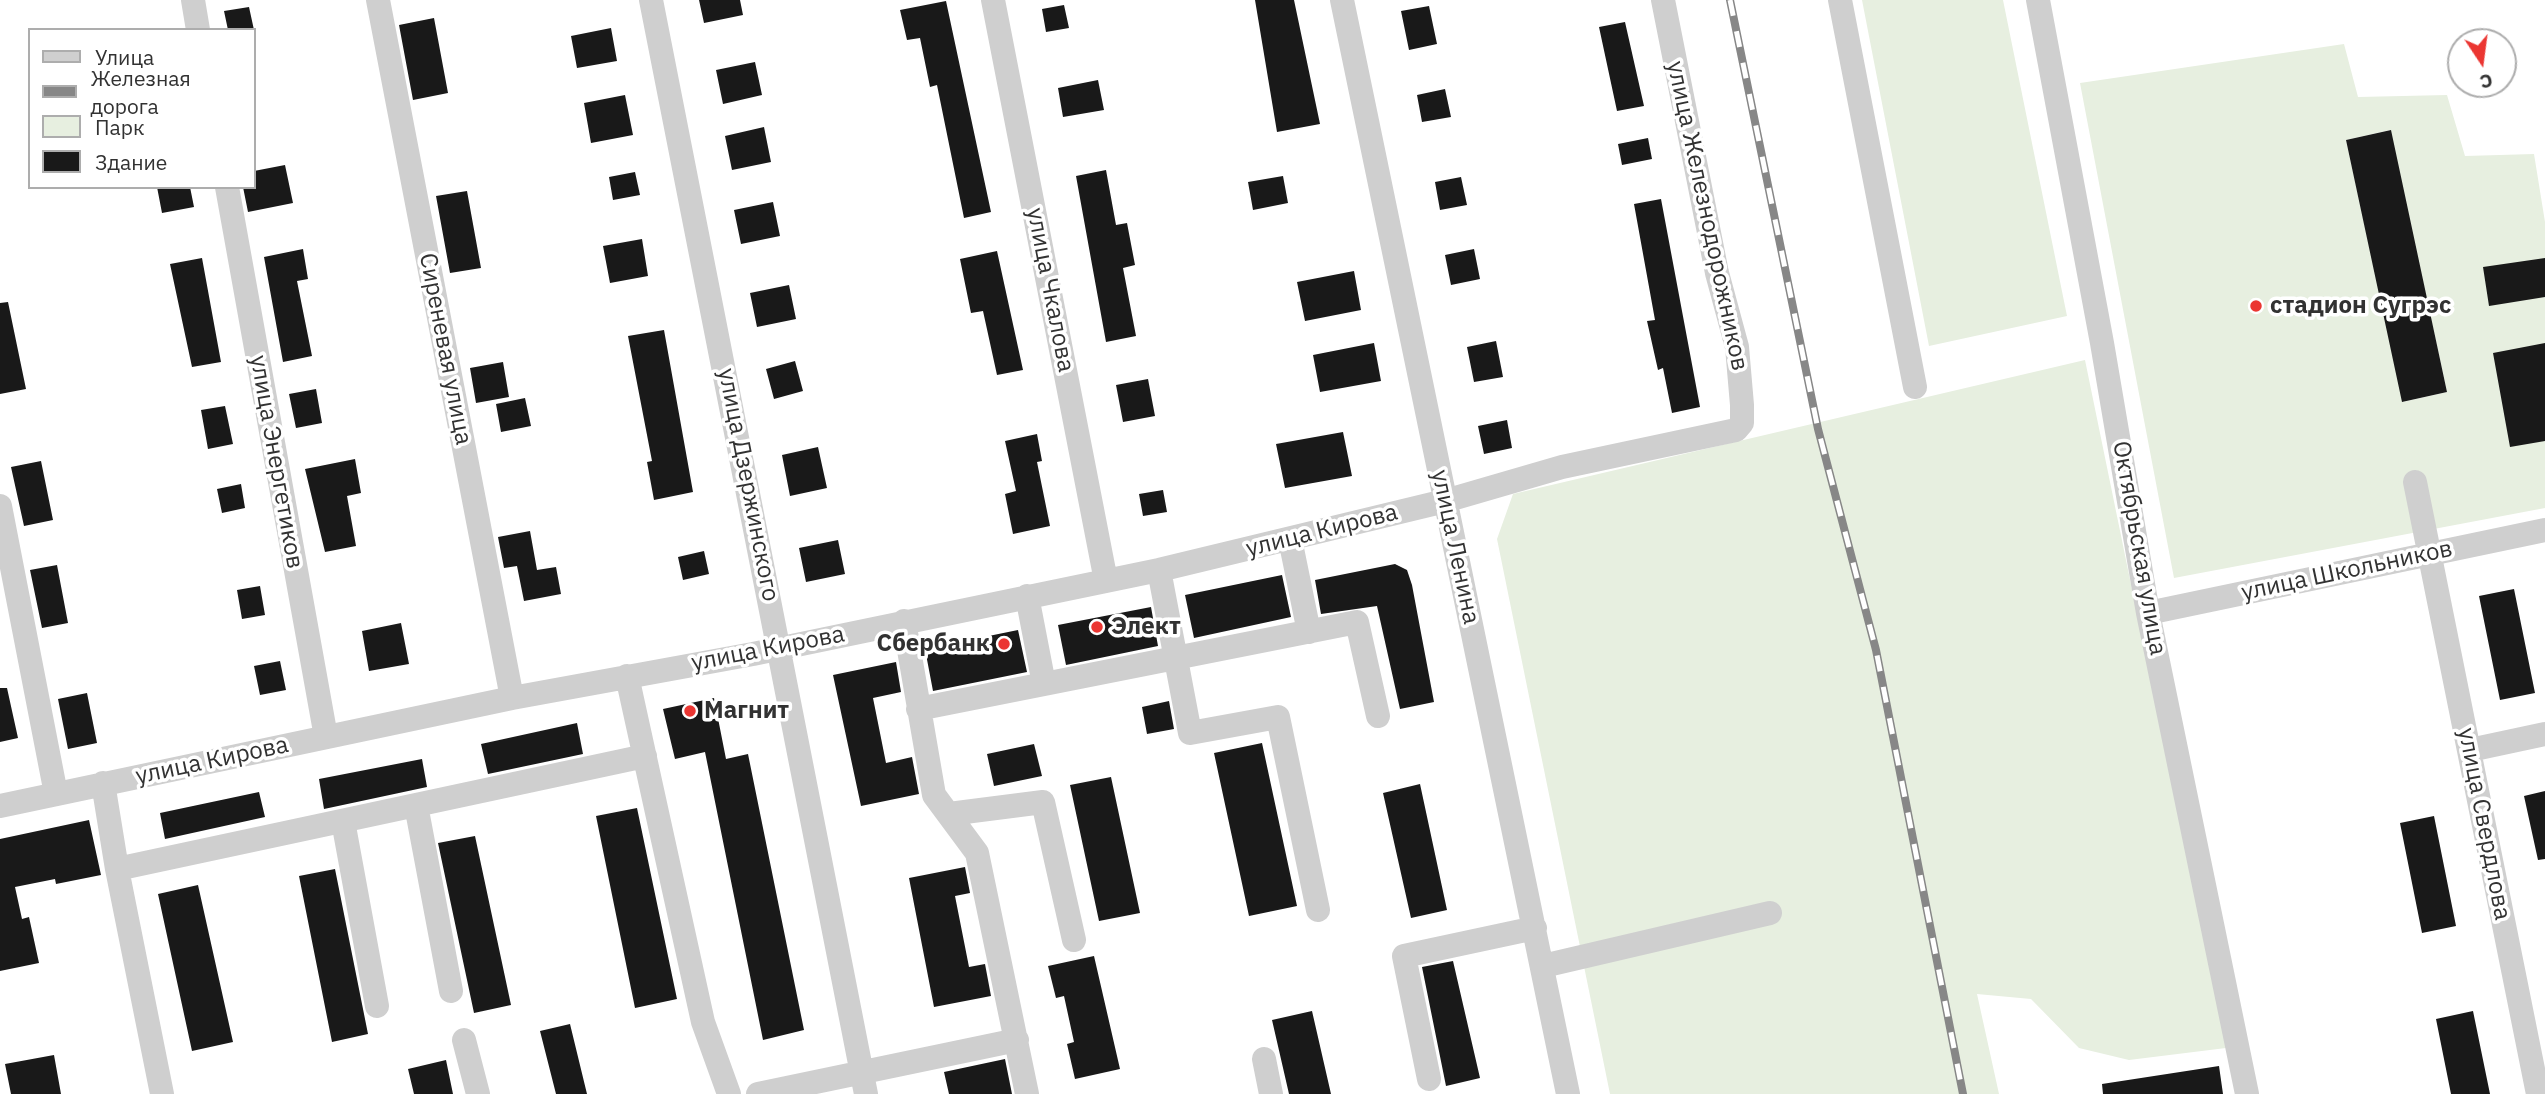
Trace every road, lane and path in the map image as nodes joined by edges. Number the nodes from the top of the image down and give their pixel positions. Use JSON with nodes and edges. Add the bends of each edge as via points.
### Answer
{"nodes":[{"id":1,"x":193,"y":0,"type":"edge"},
{"id":2,"x":378,"y":0,"type":"edge"},
{"id":3,"x":651,"y":0,"type":"edge"},
{"id":4,"x":993,"y":0,"type":"edge"},
{"id":5,"x":1342,"y":0,"type":"edge"},
{"id":6,"x":1663,"y":0,"type":"edge"},
{"id":7,"x":1840,"y":0,"type":"edge"},
{"id":8,"x":2038,"y":0,"type":"edge"},
{"id":9,"x":198,"y":28,"type":"edge"},
{"id":10,"x":227,"y":189,"type":"edge"},
{"id":11,"x":1915,"y":387,"type":"dead end"},
{"id":12,"x":1736,"y":430,"type":"joint"},
{"id":13,"x":2415,"y":482,"type":"dead end"},
{"id":14,"x":1445,"y":501,"type":"junction"},
{"id":15,"x":0,"y":506,"type":"edge"},
{"id":16,"x":2545,"y":530,"type":"edge"},
{"id":17,"x":1290,"y":539,"type":"junction"},
{"id":18,"x":2429,"y":554,"type":"junction"},
{"id":19,"x":1159,"y":570,"type":"junction"},
{"id":20,"x":1106,"y":581,"type":"junction"},
{"id":21,"x":1027,"y":596,"type":"junction"},
{"id":22,"x":2148,"y":613,"type":"junction"},
{"id":23,"x":904,"y":621,"type":"junction"},
{"id":24,"x":1309,"y":632,"type":"junction"},
{"id":25,"x":780,"y":648,"type":"junction"},
{"id":26,"x":1175,"y":658,"type":"junction"},
{"id":27,"x":627,"y":676,"type":"junction"},
{"id":28,"x":1044,"y":684,"type":"junction"},
{"id":29,"x":512,"y":698,"type":"junction"},
{"id":30,"x":918,"y":709,"type":"junction"},
{"id":31,"x":1378,"y":716,"type":"dead end"},
{"id":32,"x":2545,"y":734,"type":"edge"},
{"id":33,"x":326,"y":737,"type":"junction"},
{"id":34,"x":2470,"y":750,"type":"junction"},
{"id":35,"x":645,"y":756,"type":"junction"},
{"id":36,"x":103,"y":783,"type":"junction"},
{"id":37,"x":56,"y":794,"type":"junction"},
{"id":38,"x":416,"y":805,"type":"junction"},
{"id":39,"x":0,"y":806,"type":"edge"},
{"id":40,"x":949,"y":814,"type":"junction"},
{"id":41,"x":343,"y":821,"type":"junction"},
{"id":42,"x":117,"y":869,"type":"junction"},
{"id":43,"x":1318,"y":910,"type":"dead end"},
{"id":44,"x":1770,"y":913,"type":"dead end"},
{"id":45,"x":1535,"y":928,"type":"junction"},
{"id":46,"x":1074,"y":940,"type":"dead end"},
{"id":47,"x":1543,"y":966,"type":"junction"},
{"id":48,"x":451,"y":991,"type":"dead end"},
{"id":49,"x":377,"y":1006,"type":"dead end"},
{"id":50,"x":464,"y":1040,"type":"dead end"},
{"id":51,"x":1017,"y":1040,"type":"junction"},
{"id":52,"x":1264,"y":1059,"type":"dead end"},
{"id":53,"x":1429,"y":1079,"type":"dead end"},
{"id":54,"x":863,"y":1084,"type":"edge"},
{"id":55,"x":162,"y":1094,"type":"edge"},
{"id":56,"x":478,"y":1094,"type":"edge"},
{"id":57,"x":729,"y":1094,"type":"edge"},
{"id":58,"x":758,"y":1094,"type":"edge"},
{"id":59,"x":1027,"y":1094,"type":"edge"},
{"id":60,"x":1272,"y":1094,"type":"edge"},
{"id":61,"x":1568,"y":1094,"type":"edge"},
{"id":62,"x":2247,"y":1094,"type":"edge"},
{"id":63,"x":2538,"y":1094,"type":"edge"}],
"edges":[{"from":1,"to":9,"type":"street"},
{"from":2,"to":29,"type":"street","name":"Сиреневая улица"},
{"from":3,"to":25,"type":"street","name":"улица Дзержинского"},
{"from":4,"to":20,"type":"street","name":"улица Чкалова"},
{"from":5,"to":14,"type":"street","name":"улица Ленина"},
{"from":6,"to":12,"type":"street","name":"улица Железнодорожников","via":[[1717,273],[1737,347],[1742,416]]},
{"from":7,"to":11,"type":"street"},
{"from":8,"to":22,"type":"street","name":"Октябрьская улица"},
{"from":10,"to":33,"type":"street","name":"улица Энергетиков"},
{"from":12,"to":14,"type":"street","name":"улица Кирова","via":[[1562,467]]},
{"from":13,"to":18,"type":"street","name":"улица Свердлова"},
{"from":14,"to":17,"type":"street","name":"улица Кирова"},
{"from":14,"to":45,"type":"street","name":"улица Ленина"},
{"from":15,"to":37,"type":"street"},
{"from":16,"to":18,"type":"street","name":"улица Школьников"},
{"from":17,"to":19,"type":"street","name":"улица Кирова"},
{"from":17,"to":24,"type":"street"},
{"from":18,"to":22,"type":"street","name":"улица Школьников"},
{"from":18,"to":34,"type":"street","name":"улица Свердлова"},
{"from":19,"to":20,"type":"street","name":"улица Кирова"},
{"from":19,"to":26,"type":"street"},
{"from":20,"to":21,"type":"street","name":"улица Кирова"},
{"from":21,"to":23,"type":"street","name":"улица Кирова"},
{"from":21,"to":28,"type":"street"},
{"from":22,"to":62,"type":"street","name":"Октябрьская улица"},
{"from":23,"to":25,"type":"street","name":"улица Кирова"},
{"from":23,"to":30,"type":"street"},
{"from":24,"to":26,"type":"street"},
{"from":24,"to":31,"type":"street","via":[[1357,622]]},
{"from":25,"to":27,"type":"street","name":"улица Кирова"},
{"from":25,"to":54,"type":"street","name":"улица Дзержинского"},
{"from":26,"to":28,"type":"street"},
{"from":26,"to":43,"type":"street","via":[[1190,733],[1278,717]]},
{"from":27,"to":29,"type":"street","name":"улица Кирова"},
{"from":27,"to":35,"type":"street"},
{"from":28,"to":30,"type":"street"},
{"from":29,"to":33,"type":"street","name":"улица Кирова"},
{"from":30,"to":40,"type":"street","via":[[934,794]]},
{"from":32,"to":34,"type":"street"},
{"from":33,"to":36,"type":"street","name":"улица Кирова"},
{"from":34,"to":63,"type":"street","name":"улица Свердлова"},
{"from":35,"to":38,"type":"street"},
{"from":35,"to":57,"type":"street","via":[[703,1022]]},
{"from":36,"to":37,"type":"street","name":"улица Кирова"},
{"from":36,"to":42,"type":"street"},
{"from":37,"to":39,"type":"street","name":"улица Кирова"},
{"from":38,"to":41,"type":"street"},
{"from":38,"to":48,"type":"street"},
{"from":40,"to":46,"type":"street","via":[[1043,802]]},
{"from":40,"to":51,"type":"street","via":[[977,853]]},
{"from":41,"to":42,"type":"street"},
{"from":41,"to":49,"type":"street"},
{"from":42,"to":55,"type":"street"},
{"from":44,"to":47,"type":"street"},
{"from":45,"to":47,"type":"street","name":"улица Ленина"},
{"from":45,"to":53,"type":"street","via":[[1404,956]]},
{"from":47,"to":61,"type":"street","name":"улица Ленина"},
{"from":50,"to":56,"type":"street"},
{"from":51,"to":54,"type":"street"},
{"from":51,"to":59,"type":"street"},
{"from":52,"to":60,"type":"street"},
{"from":54,"to":58,"type":"street"}]}
